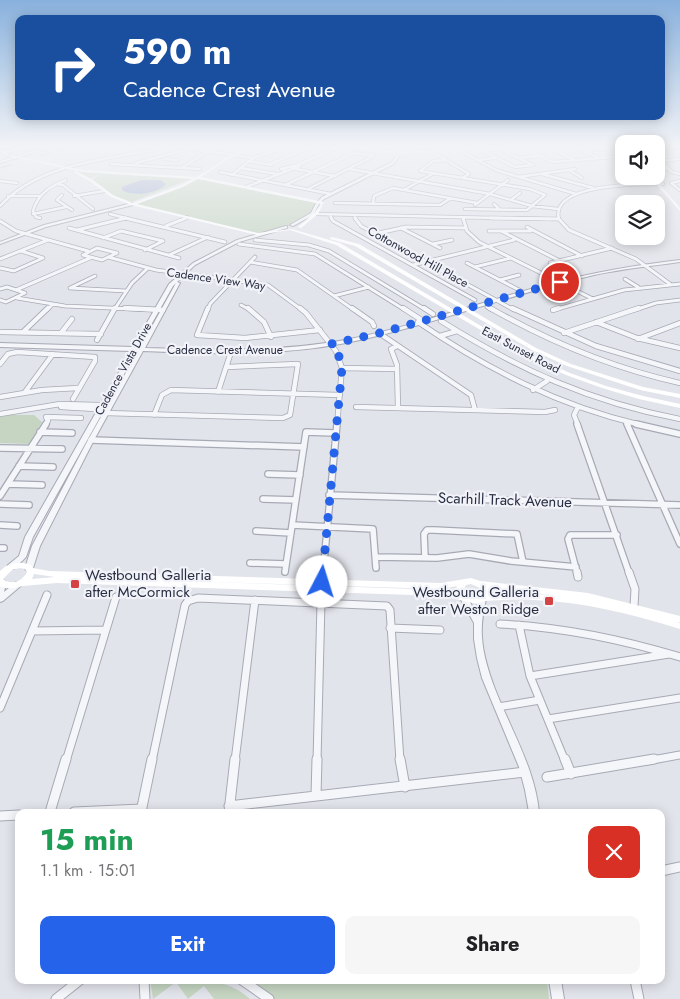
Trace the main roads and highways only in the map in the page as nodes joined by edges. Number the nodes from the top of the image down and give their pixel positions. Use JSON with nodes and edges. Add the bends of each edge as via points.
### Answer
{"nodes":[{"id":1,"x":108,"y":194,"type":"edge"},
{"id":2,"x":164,"y":194,"type":"edge"},
{"id":3,"x":277,"y":194,"type":"edge"},
{"id":4,"x":667,"y":194,"type":"edge"},
{"id":5,"x":670,"y":194,"type":"edge"},
{"id":6,"x":680,"y":203,"type":"edge"},
{"id":7,"x":130,"y":204,"type":"junction"},
{"id":8,"x":680,"y":210,"type":"edge"},
{"id":9,"x":300,"y":227,"type":"junction"},
{"id":10,"x":290,"y":228,"type":"junction"},
{"id":11,"x":680,"y":396,"type":"edge"},
{"id":12,"x":680,"y":406,"type":"edge"},
{"id":13,"x":7,"y":568,"type":"edge"},
{"id":14,"x":30,"y":569,"type":"junction"},
{"id":15,"x":0,"y":582,"type":"edge"},
{"id":16,"x":463,"y":583,"type":"junction"},
{"id":17,"x":20,"y":584,"type":"junction"},
{"id":18,"x":481,"y":584,"type":"junction"},
{"id":19,"x":463,"y":598,"type":"junction"},
{"id":20,"x":483,"y":599,"type":"junction"},
{"id":21,"x":680,"y":619,"type":"edge"},
{"id":22,"x":680,"y":626,"type":"edge"}],
"edges":[{"from":1,"to":7,"type":"main road"},
{"from":2,"to":7,"type":"main road"},
{"from":3,"to":9,"type":"main road","name":"Cadence Vista Drive","via":[[320,203],[316,214]]},
{"from":4,"to":8,"type":"main road"},
{"from":5,"to":6,"type":"main road"},
{"from":7,"to":10,"type":"main road","name":"Cadence Vista Drive","via":[[259,234]]},
{"from":9,"to":10,"type":"main road"},
{"from":9,"to":11,"type":"main road","name":"East Sunset Road","via":[[317,236],[357,245],[569,365],[642,389]]},
{"from":10,"to":12,"type":"main road","name":"East Sunset Road","via":[[338,244],[558,371],[619,392]]},
{"from":13,"to":14,"type":"main road","via":[[20,565]]},
{"from":13,"to":15,"type":"main road"},
{"from":14,"to":16,"type":"main road","via":[[49,574],[442,586]]},
{"from":14,"to":17,"type":"main road","via":[[28,578]]},
{"from":15,"to":17,"type":"main road","via":[[10,586]]},
{"from":16,"to":18,"type":"main road"},
{"from":16,"to":19,"type":"main road","via":[[459,589]]},
{"from":17,"to":19,"type":"main road","via":[[57,580],[443,593]]},
{"from":18,"to":20,"type":"main road","via":[[486,591]]},
{"from":18,"to":21,"type":"main road","via":[[570,593]]},
{"from":19,"to":20,"type":"main road","via":[[472,601]]},
{"from":20,"to":22,"type":"main road","via":[[516,595],[570,600]]}]}
